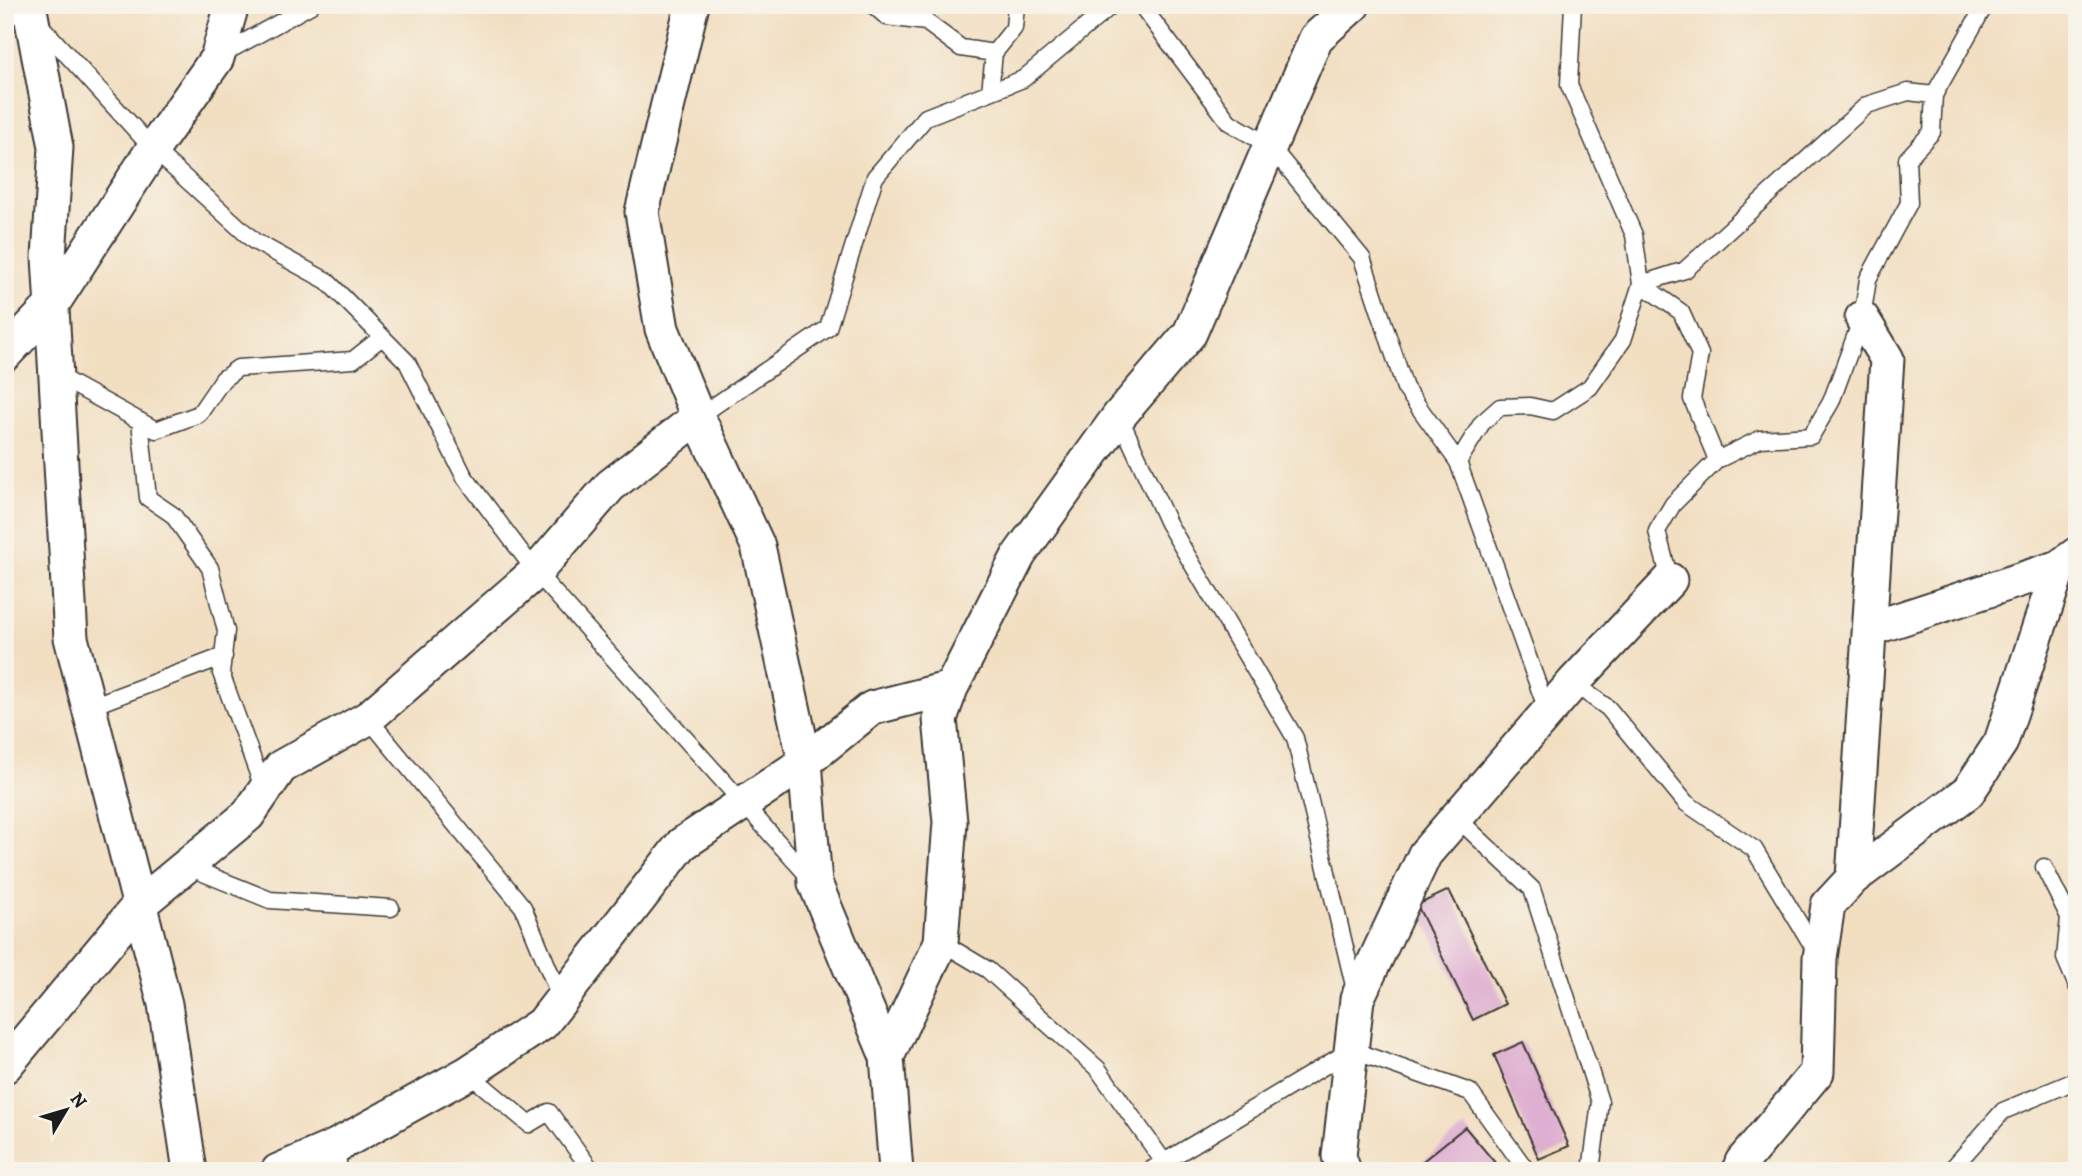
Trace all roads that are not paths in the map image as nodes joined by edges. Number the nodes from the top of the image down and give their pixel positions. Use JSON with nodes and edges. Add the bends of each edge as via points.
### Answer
{"nodes":[{"id":1,"x":232,"y":5,"type":"edge"},
{"id":2,"x":312,"y":5,"type":"edge"},
{"id":3,"x":692,"y":5,"type":"edge"},
{"id":4,"x":873,"y":5,"type":"edge"},
{"id":5,"x":1016,"y":5,"type":"edge"},
{"id":6,"x":1112,"y":5,"type":"edge"},
{"id":7,"x":1140,"y":5,"type":"edge"},
{"id":8,"x":1353,"y":5,"type":"edge"},
{"id":9,"x":1573,"y":5,"type":"edge"},
{"id":10,"x":1984,"y":5,"type":"edge"},
{"id":11,"x":26,"y":10,"type":"edge"},
{"id":12,"x":994,"y":53,"type":"junction"},
{"id":13,"x":217,"y":58,"type":"junction"},
{"id":14,"x":990,"y":92,"type":"junction"},
{"id":15,"x":1934,"y":95,"type":"junction"},
{"id":16,"x":1270,"y":146,"type":"junction"},
{"id":17,"x":153,"y":149,"type":"junction"},
{"id":18,"x":1641,"y":284,"type":"junction"},
{"id":19,"x":52,"y":304,"type":"junction"},
{"id":20,"x":1862,"y":318,"type":"junction"},
{"id":21,"x":382,"y":337,"type":"junction"},
{"id":22,"x":5,"y":354,"type":"edge"},
{"id":23,"x":56,"y":375,"type":"junction"},
{"id":24,"x":1119,"y":416,"type":"junction"},
{"id":25,"x":698,"y":417,"type":"junction"},
{"id":26,"x":140,"y":421,"type":"junction"},
{"id":27,"x":1717,"y":460,"type":"junction"},
{"id":28,"x":1458,"y":462,"type":"junction"},
{"id":29,"x":2068,"y":561,"type":"edge"},
{"id":30,"x":536,"y":572,"type":"junction"},
{"id":31,"x":1670,"y":580,"type":"joint"},
{"id":32,"x":1870,"y":629,"type":"junction"},
{"id":33,"x":224,"y":656,"type":"junction"},
{"id":34,"x":1573,"y":683,"type":"junction"},
{"id":35,"x":951,"y":688,"type":"junction"},
{"id":36,"x":89,"y":707,"type":"junction"},
{"id":37,"x":1548,"y":713,"type":"junction"},
{"id":38,"x":368,"y":718,"type":"junction"},
{"id":39,"x":805,"y":762,"type":"junction"},
{"id":40,"x":264,"y":791,"type":"junction"},
{"id":41,"x":745,"y":803,"type":"junction"},
{"id":42,"x":1456,"y":817,"type":"junction"},
{"id":43,"x":186,"y":866,"type":"junction"},
{"id":44,"x":2044,"y":867,"type":"dead end"},
{"id":45,"x":1853,"y":878,"type":"junction"},
{"id":46,"x":815,"y":883,"type":"junction"},
{"id":47,"x":139,"y":905,"type":"junction"},
{"id":48,"x":391,"y":908,"type":"dead end"},
{"id":49,"x":941,"y":942,"type":"junction"},
{"id":50,"x":1820,"y":958,"type":"junction"},
{"id":51,"x":2077,"y":986,"type":"edge"},
{"id":52,"x":561,"y":999,"type":"junction"},
{"id":53,"x":1357,"y":999,"type":"junction"},
{"id":54,"x":1350,"y":1051,"type":"junction"},
{"id":55,"x":887,"y":1057,"type":"junction"},
{"id":56,"x":5,"y":1066,"type":"edge"},
{"id":57,"x":468,"y":1073,"type":"junction"},
{"id":58,"x":2077,"y":1080,"type":"edge"},
{"id":59,"x":338,"y":1158,"type":"edge"},
{"id":60,"x":1164,"y":1161,"type":"junction"},
{"id":61,"x":190,"y":1171,"type":"edge"},
{"id":62,"x":278,"y":1171,"type":"edge"},
{"id":63,"x":592,"y":1171,"type":"edge"},
{"id":64,"x":896,"y":1171,"type":"edge"},
{"id":65,"x":1149,"y":1171,"type":"edge"},
{"id":66,"x":1344,"y":1171,"type":"edge"},
{"id":67,"x":1527,"y":1171,"type":"edge"},
{"id":68,"x":1591,"y":1171,"type":"edge"},
{"id":69,"x":1739,"y":1171,"type":"edge"},
{"id":70,"x":1950,"y":1171,"type":"edge"}],
"edges":[{"from":1,"to":13,"type":"street"},
{"from":2,"to":13,"type":"lane"},
{"from":3,"to":25,"type":"street","via":[[642,212],[662,329]]},
{"from":4,"to":12,"type":"lane","via":[[887,17],[926,22],[961,48]]},
{"from":5,"to":12,"type":"lane","via":[[1014,29]]},
{"from":6,"to":14,"type":"lane","via":[[1023,79]]},
{"from":7,"to":16,"type":"lane","via":[[1229,122]]},
{"from":8,"to":16,"type":"street","via":[[1315,38]]},
{"from":9,"to":18,"type":"lane","via":[[1569,85],[1634,235]]},
{"from":10,"to":15,"type":"lane"},
{"from":11,"to":17,"type":"lane"},
{"from":11,"to":19,"type":"street","via":[[56,148],[49,257]]},
{"from":12,"to":14,"type":"lane"},
{"from":13,"to":17,"type":"street"},
{"from":14,"to":25,"type":"lane","via":[[926,117],[875,177],[828,328]]},
{"from":15,"to":18,"type":"lane","via":[[1908,92],[1867,104],[1685,270]]},
{"from":15,"to":20,"type":"lane","via":[[1932,132],[1907,159],[1909,202],[1868,279]]},
{"from":16,"to":24,"type":"street","via":[[1190,333]]},
{"from":16,"to":28,"type":"lane","via":[[1362,258],[1405,388]]},
{"from":17,"to":19,"type":"street"},
{"from":17,"to":21,"type":"lane","via":[[254,241],[327,281]]},
{"from":18,"to":27,"type":"lane","via":[[1681,312],[1700,354],[1692,399]]},
{"from":18,"to":28,"type":"lane","via":[[1623,340],[1590,387],[1553,411],[1500,407],[1482,423]]},
{"from":19,"to":22,"type":"street"},
{"from":19,"to":23,"type":"street"},
{"from":20,"to":27,"type":"lane","via":[[1831,402],[1811,436],[1760,439]]},
{"from":20,"to":32,"type":"street","via":[[1887,359]]},
{"from":21,"to":26,"type":"lane","via":[[353,360],[237,368],[223,379],[199,414],[156,430]]},
{"from":21,"to":30,"type":"lane","via":[[407,362],[464,476]]},
{"from":23,"to":26,"type":"lane"},
{"from":23,"to":36,"type":"street","via":[[71,638]]},
{"from":24,"to":35,"type":"street","via":[[1019,555]]},
{"from":24,"to":53,"type":"lane","via":[[1168,523],[1295,738]]},
{"from":25,"to":30,"type":"street","via":[[610,486]]},
{"from":25,"to":39,"type":"street","via":[[758,546]]},
{"from":26,"to":33,"type":"lane","via":[[148,498],[173,515],[210,568],[226,631]]},
{"from":27,"to":31,"type":"lane","via":[[1674,504],[1657,531]]},
{"from":28,"to":37,"type":"lane"},
{"from":29,"to":32,"type":"street"},
{"from":29,"to":45,"type":"street","via":[[2001,742],[1968,793]]},
{"from":30,"to":38,"type":"street"},
{"from":30,"to":41,"type":"lane"},
{"from":31,"to":34,"type":"street"},
{"from":32,"to":45,"type":"street"},
{"from":33,"to":36,"type":"lane"},
{"from":33,"to":40,"type":"lane","via":[[221,673]]},
{"from":34,"to":37,"type":"street"},
{"from":34,"to":50,"type":"lane","via":[[1608,708],[1686,803],[1754,849]]},
{"from":35,"to":39,"type":"street","via":[[872,708]]},
{"from":35,"to":49,"type":"street","via":[[940,719],[950,822]]},
{"from":36,"to":47,"type":"street"},
{"from":37,"to":42,"type":"street"},
{"from":38,"to":40,"type":"street","via":[[281,767]]},
{"from":38,"to":52,"type":"lane","via":[[523,907]]},
{"from":39,"to":41,"type":"street"},
{"from":39,"to":46,"type":"street"},
{"from":40,"to":43,"type":"street","via":[[248,815]]},
{"from":41,"to":46,"type":"lane"},
{"from":41,"to":52,"type":"street","via":[[682,844]]},
{"from":42,"to":53,"type":"street","via":[[1425,854]]},
{"from":42,"to":68,"type":"lane","via":[[1532,889],[1600,1102]]},
{"from":43,"to":47,"type":"street"},
{"from":43,"to":48,"type":"lane","via":[[270,900]]},
{"from":44,"to":51,"type":"lane","via":[[2069,917],[2066,958]]},
{"from":45,"to":50,"type":"street","via":[[1828,905]]},
{"from":46,"to":55,"type":"street"},
{"from":47,"to":56,"type":"street"},
{"from":47,"to":61,"type":"street","via":[[165,1004]]},
{"from":49,"to":55,"type":"street"},
{"from":49,"to":60,"type":"lane","via":[[988,970],[1098,1069]]},
{"from":50,"to":69,"type":"street","via":[[1817,1072]]},
{"from":52,"to":57,"type":"street","via":[[543,1023]]},
{"from":53,"to":54,"type":"street"},
{"from":54,"to":60,"type":"lane"},
{"from":54,"to":66,"type":"street","via":[[1339,1156]]},
{"from":54,"to":67,"type":"lane","via":[[1470,1092]]},
{"from":55,"to":64,"type":"street"},
{"from":57,"to":59,"type":"street"},
{"from":57,"to":63,"type":"lane","via":[[529,1124],[549,1112]]},
{"from":58,"to":70,"type":"lane","via":[[2003,1111]]},
{"from":59,"to":62,"type":"street"},
{"from":60,"to":65,"type":"lane"}]}
